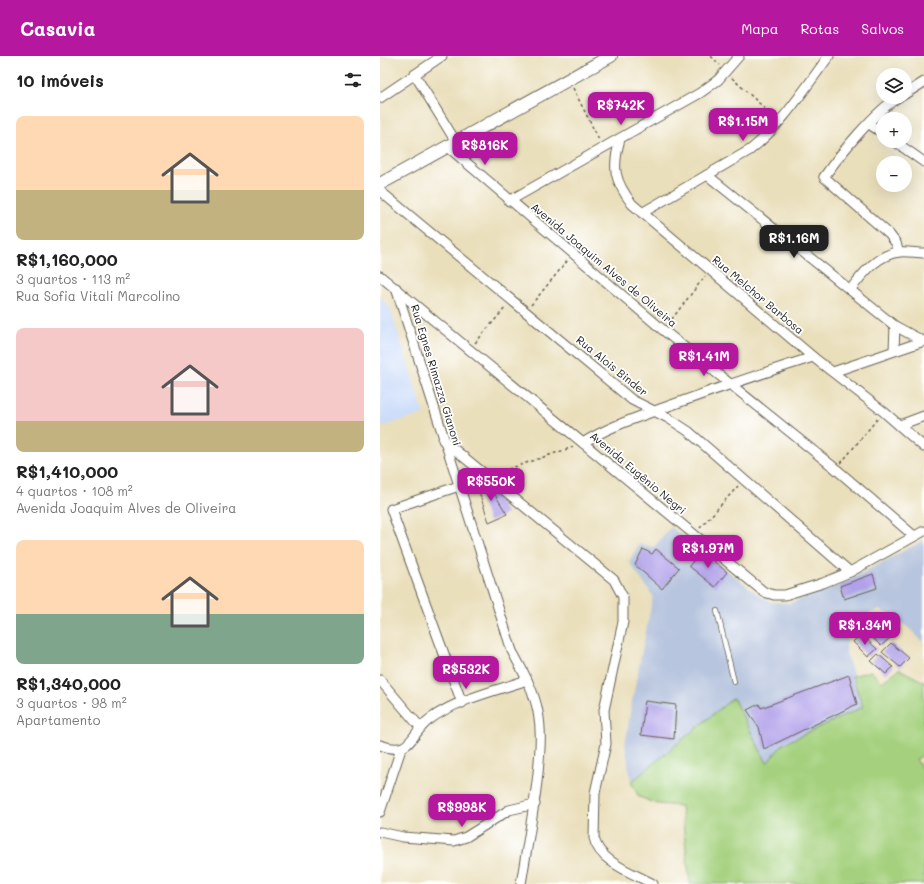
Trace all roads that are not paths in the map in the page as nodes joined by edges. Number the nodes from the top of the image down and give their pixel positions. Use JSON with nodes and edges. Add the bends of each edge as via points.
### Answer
{"nodes":[{"id":1,"x":442,"y":56,"type":"edge"},
{"id":2,"x":611,"y":56,"type":"edge"},
{"id":3,"x":739,"y":56,"type":"edge"},
{"id":4,"x":829,"y":56,"type":"edge"},
{"id":5,"x":416,"y":75,"type":"junction"},
{"id":6,"x":924,"y":82,"type":"edge"},
{"id":7,"x":912,"y":90,"type":"edge"},
{"id":8,"x":380,"y":98,"type":"edge"},
{"id":9,"x":889,"y":104,"type":"edge"},
{"id":10,"x":869,"y":124,"type":"junction"},
{"id":11,"x":876,"y":128,"type":"edge"},
{"id":12,"x":620,"y":139,"type":"junction"},
{"id":13,"x":452,"y":145,"type":"junction"},
{"id":14,"x":904,"y":148,"type":"edge"},
{"id":15,"x":924,"y":162,"type":"edge"},
{"id":16,"x":707,"y":175,"type":"junction"},
{"id":17,"x":380,"y":184,"type":"edge"},
{"id":18,"x":380,"y":191,"type":"edge"},
{"id":19,"x":509,"y":201,"type":"junction"},
{"id":20,"x":642,"y":213,"type":"junction"},
{"id":21,"x":899,"y":252,"type":"junction"},
{"id":22,"x":924,"y":253,"type":"edge"},
{"id":23,"x":380,"y":276,"type":"edge"},
{"id":24,"x":396,"y":288,"type":"junction"},
{"id":25,"x":850,"y":290,"type":"junction"},
{"id":26,"x":895,"y":326,"type":"junction"},
{"id":27,"x":924,"y":341,"type":"edge"},
{"id":28,"x":894,"y":350,"type":"junction"},
{"id":29,"x":813,"y":357,"type":"junction"},
{"id":30,"x":833,"y":372,"type":"junction"},
{"id":31,"x":729,"y":384,"type":"junction"},
{"id":32,"x":653,"y":412,"type":"junction"},
{"id":33,"x":924,"y":416,"type":"edge"},
{"id":34,"x":900,"y":425,"type":"junction"},
{"id":35,"x":443,"y":440,"type":"junction"},
{"id":36,"x":583,"y":443,"type":"junction"},
{"id":37,"x":924,"y":447,"type":"edge"},
{"id":38,"x":459,"y":486,"type":"junction"},
{"id":39,"x":924,"y":531,"type":"edge"},
{"id":40,"x":914,"y":536,"type":"junction"},
{"id":41,"x":850,"y":572,"type":"junction"},
{"id":42,"x":717,"y":611,"type":"dead end"},
{"id":43,"x":380,"y":680,"type":"edge"},
{"id":44,"x":527,"y":680,"type":"junction"},
{"id":45,"x":734,"y":682,"type":"dead end"},
{"id":46,"x":462,"y":703,"type":"junction"},
{"id":47,"x":420,"y":727,"type":"junction"},
{"id":48,"x":380,"y":745,"type":"edge"},
{"id":49,"x":401,"y":749,"type":"junction"},
{"id":50,"x":535,"y":804,"type":"junction"},
{"id":51,"x":380,"y":812,"type":"edge"},
{"id":52,"x":380,"y":832,"type":"edge"},
{"id":53,"x":520,"y":884,"type":"edge"},
{"id":54,"x":653,"y":884,"type":"edge"}],
"edges":[{"from":1,"to":5,"type":"street"},
{"from":2,"to":13,"type":"street"},
{"from":3,"to":12,"type":"street","via":[[726,72],[700,93]]},
{"from":4,"to":16,"type":"street","via":[[761,142]]},
{"from":5,"to":8,"type":"street"},
{"from":5,"to":13,"type":"street","name":"Avenida Joaquim Alves de Oliveira"},
{"from":6,"to":7,"type":"street"},
{"from":9,"to":10,"type":"street"},
{"from":10,"to":11,"type":"street"},
{"from":10,"to":21,"type":"street","via":[[824,177],[889,234]]},
{"from":12,"to":19,"type":"street"},
{"from":12,"to":20,"type":"street","name":"Rua Melchor Barbosa","via":[[615,156],[616,180],[632,204]]},
{"from":13,"to":17,"type":"street"},
{"from":13,"to":19,"type":"street","name":"Avenida Joaquim Alves de Oliveira"},
{"from":14,"to":15,"type":"street"},
{"from":16,"to":20,"type":"street"},
{"from":16,"to":25,"type":"street"},
{"from":18,"to":32,"type":"street","name":"Rua Alois Binder","via":[[632,400]]},
{"from":19,"to":31,"type":"street","name":"Avenida Joaquim Alves de Oliveira"},
{"from":20,"to":29,"type":"street","name":"Rua Melchor Barbosa"},
{"from":21,"to":22,"type":"street"},
{"from":21,"to":25,"type":"street","via":[[876,262]]},
{"from":23,"to":24,"type":"street","name":"Avenida Eugênio Negri"},
{"from":24,"to":35,"type":"street","name":"Rua Egnes Rimazza Gianoni"},
{"from":24,"to":36,"type":"street","name":"Avenida Eugênio Negri"},
{"from":25,"to":26,"type":"street"},
{"from":26,"to":27,"type":"street"},
{"from":26,"to":28,"type":"street"},
{"from":27,"to":28,"type":"street"},
{"from":28,"to":30,"type":"street"},
{"from":29,"to":30,"type":"street","name":"Rua Melchor Barbosa"},
{"from":29,"to":31,"type":"street"},
{"from":30,"to":34,"type":"street","name":"Rua Melchor Barbosa"},
{"from":31,"to":32,"type":"street"},
{"from":31,"to":40,"type":"street","name":"Avenida Joaquim Alves de Oliveira","via":[[836,469]]},
{"from":32,"to":36,"type":"street","via":[[619,424]]},
{"from":32,"to":41,"type":"street","name":"Rua Alois Binder","via":[[688,431]]},
{"from":33,"to":34,"type":"street"},
{"from":34,"to":37,"type":"street","name":"Rua Melchor Barbosa"},
{"from":35,"to":38,"type":"street","name":"Rua Egnes Rimazza Gianoni"},
{"from":35,"to":54,"type":"street","via":[[608,575],[619,587],[624,608],[623,622],[604,710],[606,744],[595,793],[594,838],[605,855],[629,872]]},
{"from":36,"to":41,"type":"street","name":"Avenida Eugênio Negri","via":[[757,587],[774,595],[796,593]]},
{"from":38,"to":44,"type":"street","name":"Rua Egnes Rimazza Gianoni","via":[[512,651]]},
{"from":38,"to":46,"type":"street","via":[[390,509]]},
{"from":39,"to":40,"type":"street","name":"Avenida Eugênio Negri"},
{"from":40,"to":41,"type":"street","name":"Avenida Eugênio Negri"},
{"from":42,"to":45,"type":"lane"},
{"from":43,"to":47,"type":"street"},
{"from":44,"to":46,"type":"street"},
{"from":44,"to":50,"type":"street","name":"Rua Egnes Rimazza Gianoni","via":[[541,727]]},
{"from":46,"to":47,"type":"street"},
{"from":47,"to":49,"type":"street","via":[[412,742]]},
{"from":48,"to":49,"type":"street"},
{"from":49,"to":51,"type":"street"},
{"from":50,"to":52,"type":"street","via":[[509,810],[466,837],[454,841],[404,837]]},
{"from":50,"to":53,"type":"street","name":"Rua Egnes Rimazza Gianoni"}]}
